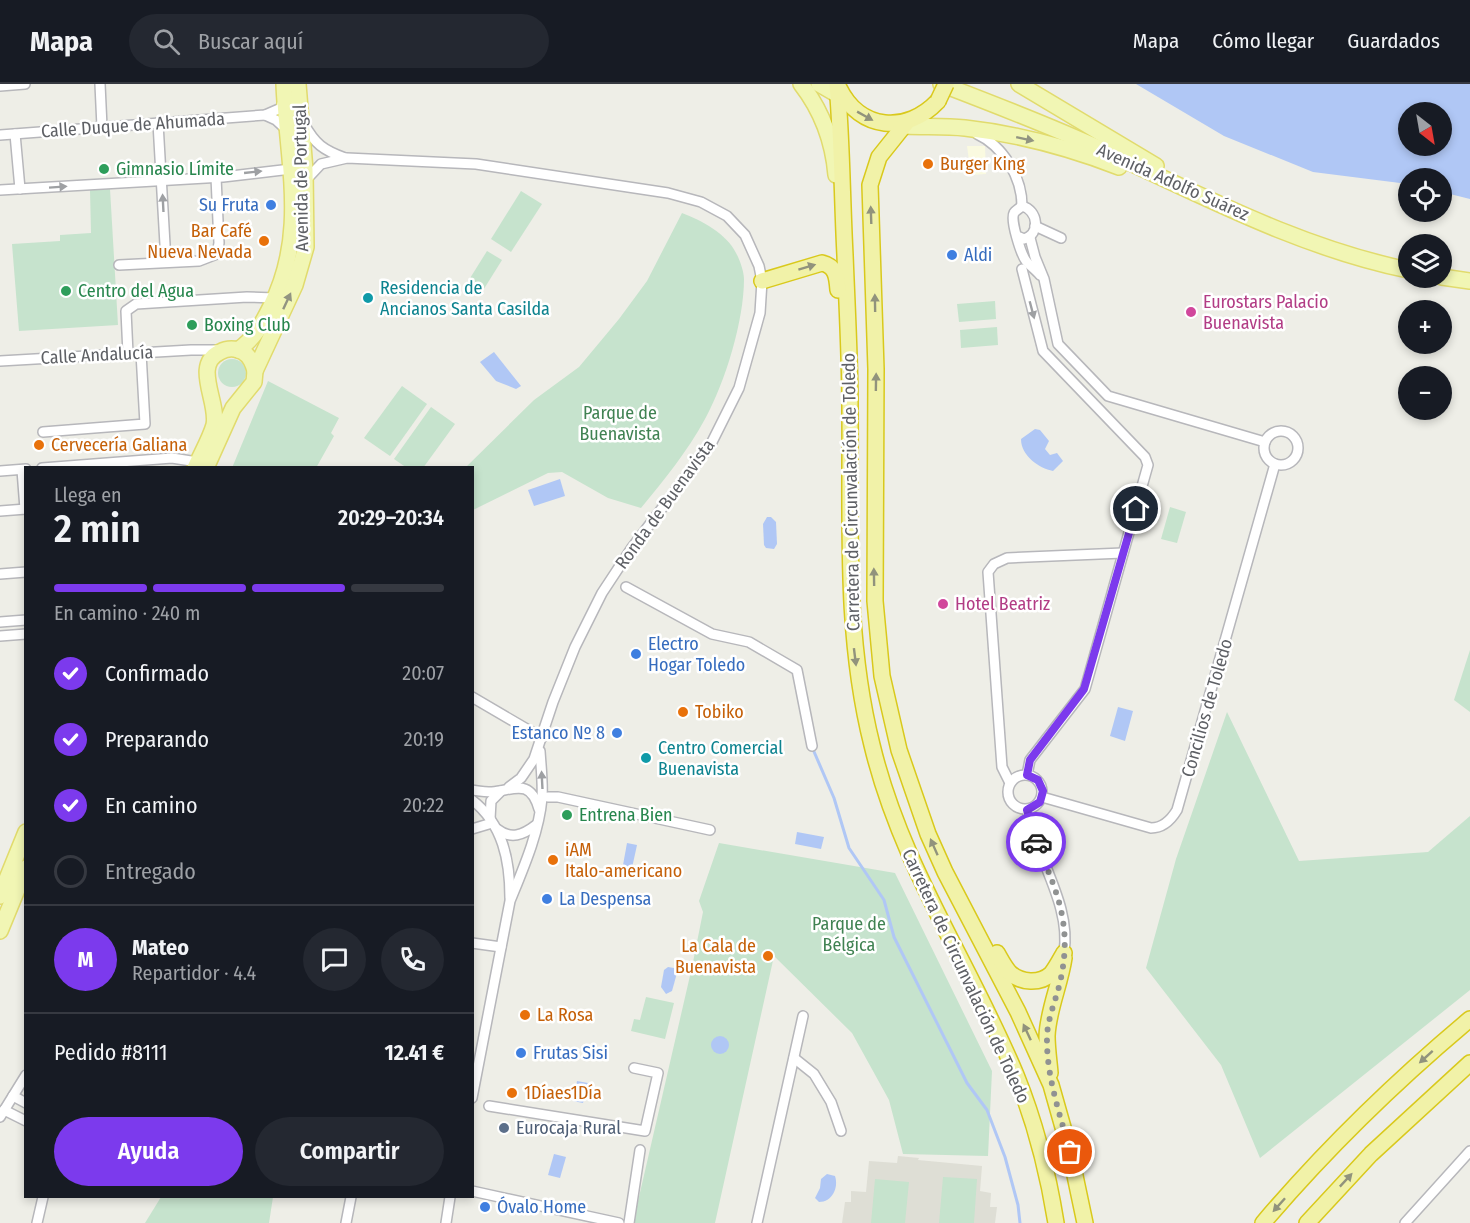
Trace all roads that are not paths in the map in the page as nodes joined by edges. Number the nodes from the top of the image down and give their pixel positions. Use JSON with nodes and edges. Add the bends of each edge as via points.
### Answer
{"nodes":[{"id":1,"x":25,"y":84,"type":"edge"},
{"id":2,"x":100,"y":84,"type":"edge"},
{"id":3,"x":298,"y":84,"type":"edge"},
{"id":4,"x":801,"y":84,"type":"edge"},
{"id":5,"x":819,"y":84,"type":"edge"},
{"id":6,"x":941,"y":84,"type":"edge"},
{"id":7,"x":946,"y":84,"type":"edge"},
{"id":8,"x":1018,"y":84,"type":"edge"},
{"id":9,"x":0,"y":86,"type":"edge"},
{"id":10,"x":284,"y":88,"type":"edge"},
{"id":11,"x":840,"y":91,"type":"edge"},
{"id":12,"x":266,"y":115,"type":"junction"},
{"id":13,"x":302,"y":121,"type":"junction"},
{"id":14,"x":158,"y":123,"type":"junction"},
{"id":15,"x":903,"y":124,"type":"junction"},
{"id":16,"x":102,"y":127,"type":"junction"},
{"id":17,"x":964,"y":128,"type":"junction"},
{"id":18,"x":288,"y":131,"type":"junction"},
{"id":19,"x":15,"y":134,"type":"junction"},
{"id":20,"x":0,"y":135,"type":"edge"},
{"id":21,"x":347,"y":158,"type":"junction"},
{"id":22,"x":291,"y":169,"type":"junction"},
{"id":23,"x":216,"y":177,"type":"junction"},
{"id":24,"x":162,"y":180,"type":"junction"},
{"id":25,"x":305,"y":182,"type":"junction"},
{"id":26,"x":20,"y":189,"type":"junction"},
{"id":27,"x":0,"y":190,"type":"edge"},
{"id":28,"x":1204,"y":197,"type":"junction"},
{"id":29,"x":1022,"y":206,"type":"junction"},
{"id":30,"x":1035,"y":226,"type":"junction"},
{"id":31,"x":1017,"y":236,"type":"junction"},
{"id":32,"x":1030,"y":238,"type":"junction"},
{"id":33,"x":1061,"y":238,"type":"dead end"},
{"id":34,"x":845,"y":255,"type":"junction"},
{"id":35,"x":166,"y":262,"type":"junction"},
{"id":36,"x":119,"y":265,"type":"dead end"},
{"id":37,"x":1398,"y":268,"type":"edge"},
{"id":38,"x":1022,"y":269,"type":"dead end"},
{"id":39,"x":1452,"y":278,"type":"edge"},
{"id":40,"x":1044,"y":279,"type":"junction"},
{"id":41,"x":762,"y":281,"type":"junction"},
{"id":42,"x":1470,"y":281,"type":"edge"},
{"id":43,"x":275,"y":298,"type":"junction"},
{"id":44,"x":194,"y":350,"type":"junction"},
{"id":45,"x":231,"y":350,"type":"junction"},
{"id":46,"x":141,"y":353,"type":"junction"},
{"id":47,"x":128,"y":354,"type":"junction"},
{"id":48,"x":0,"y":361,"type":"edge"},
{"id":49,"x":208,"y":366,"type":"junction"},
{"id":50,"x":255,"y":371,"type":"junction"},
{"id":51,"x":208,"y":382,"type":"junction"},
{"id":52,"x":243,"y":394,"type":"junction"},
{"id":53,"x":850,"y":408,"type":"junction"},
{"id":54,"x":43,"y":432,"type":"dead end"},
{"id":55,"x":1265,"y":442,"type":"junction"},
{"id":56,"x":1275,"y":464,"type":"junction"},
{"id":57,"x":68,"y":466,"type":"edge"},
{"id":58,"x":199,"y":466,"type":"edge"},
{"id":59,"x":24,"y":470,"type":"edge"},
{"id":60,"x":0,"y":471,"type":"edge"},
{"id":61,"x":24,"y":509,"type":"edge"},
{"id":62,"x":0,"y":511,"type":"edge"},
{"id":63,"x":1124,"y":553,"type":"junction"},
{"id":64,"x":24,"y":572,"type":"edge"},
{"id":65,"x":0,"y":574,"type":"edge"},
{"id":66,"x":626,"y":587,"type":"dead end"},
{"id":67,"x":24,"y":620,"type":"edge"},
{"id":68,"x":0,"y":622,"type":"edge"},
{"id":69,"x":24,"y":634,"type":"edge"},
{"id":70,"x":0,"y":636,"type":"edge"},
{"id":71,"x":474,"y":698,"type":"edge"},
{"id":72,"x":542,"y":738,"type":"junction"},
{"id":73,"x":812,"y":746,"type":"dead end"},
{"id":74,"x":539,"y":749,"type":"junction"},
{"id":75,"x":1027,"y":775,"type":"junction"},
{"id":76,"x":1010,"y":783,"type":"junction"},
{"id":77,"x":506,"y":788,"type":"junction"},
{"id":78,"x":474,"y":790,"type":"edge"},
{"id":79,"x":548,"y":797,"type":"dead end"},
{"id":80,"x":1042,"y":797,"type":"junction"},
{"id":81,"x":474,"y":802,"type":"edge"},
{"id":82,"x":1027,"y":810,"type":"junction"},
{"id":83,"x":539,"y":811,"type":"junction"},
{"id":84,"x":492,"y":823,"type":"junction"},
{"id":85,"x":536,"y":825,"type":"junction"},
{"id":86,"x":474,"y":828,"type":"edge"},
{"id":87,"x":710,"y":830,"type":"dead end"},
{"id":88,"x":24,"y":837,"type":"edge"},
{"id":89,"x":24,"y":873,"type":"edge"},
{"id":90,"x":0,"y":896,"type":"edge"},
{"id":91,"x":960,"y":899,"type":"junction"},
{"id":92,"x":510,"y":901,"type":"junction"},
{"id":93,"x":0,"y":931,"type":"edge"},
{"id":94,"x":474,"y":943,"type":"edge"},
{"id":95,"x":501,"y":947,"type":"junction"},
{"id":96,"x":1064,"y":954,"type":"junction"},
{"id":97,"x":803,"y":1016,"type":"dead end"},
{"id":98,"x":1470,"y":1019,"type":"edge"},
{"id":99,"x":794,"y":1058,"type":"junction"},
{"id":100,"x":1470,"y":1063,"type":"edge"},
{"id":101,"x":634,"y":1068,"type":"dead end"},
{"id":102,"x":24,"y":1078,"type":"edge"},
{"id":103,"x":1052,"y":1085,"type":"junction"},
{"id":104,"x":474,"y":1088,"type":"edge"},
{"id":105,"x":13,"y":1096,"type":"junction"},
{"id":106,"x":24,"y":1102,"type":"edge"},
{"id":107,"x":489,"y":1106,"type":"dead end"},
{"id":108,"x":2,"y":1114,"type":"edge"},
{"id":109,"x":24,"y":1120,"type":"edge"},
{"id":110,"x":841,"y":1131,"type":"dead end"},
{"id":111,"x":640,"y":1150,"type":"dead end"},
{"id":112,"x":1470,"y":1152,"type":"edge"},
{"id":113,"x":474,"y":1191,"type":"edge"},
{"id":114,"x":43,"y":1198,"type":"edge"},
{"id":115,"x":351,"y":1198,"type":"edge"},
{"id":116,"x":450,"y":1198,"type":"edge"},
{"id":117,"x":37,"y":1223,"type":"edge"},
{"id":118,"x":346,"y":1223,"type":"edge"},
{"id":119,"x":446,"y":1223,"type":"edge"},
{"id":120,"x":619,"y":1223,"type":"edge"},
{"id":121,"x":629,"y":1223,"type":"edge"},
{"id":122,"x":757,"y":1223,"type":"edge"},
{"id":123,"x":1056,"y":1223,"type":"edge"},
{"id":124,"x":1085,"y":1223,"type":"edge"},
{"id":125,"x":1263,"y":1223,"type":"edge"},
{"id":126,"x":1306,"y":1223,"type":"edge"},
{"id":127,"x":1405,"y":1223,"type":"edge"}],
"edges":[{"from":1,"to":9,"type":"street"},
{"from":2,"to":16,"type":"street"},
{"from":3,"to":13,"type":"main road","name":"Avenida de Portugal"},
{"from":4,"to":34,"type":"main road","via":[[818,108],[832,147]]},
{"from":5,"to":11,"type":"main road"},
{"from":6,"to":28,"type":"main road","name":"Avenida Adolfo Suárez","via":[[1052,127]]},
{"from":7,"to":15,"type":"highway","name":"Carretera de Circunvalación de Toledo","bridge":true,"via":[[929,111]]},
{"from":8,"to":28,"type":"main road"},
{"from":10,"to":12,"type":"street","via":[[281,108]]},
{"from":10,"to":18,"type":"main road","name":"Avenida de Portugal"},
{"from":11,"to":15,"type":"highway","one_way":true,"via":[[862,116],[885,124]]},
{"from":11,"to":34,"type":"highway","name":"Carretera de Circunvalación de Toledo"},
{"from":12,"to":14,"type":"street","name":"Calle Duque de Ahumada"},
{"from":12,"to":18,"type":"street"},
{"from":13,"to":21,"type":"street","name":"Ronda de Buenavista","via":[[314,141]]},
{"from":13,"to":25,"type":"main road","name":"Avenida de Portugal"},
{"from":14,"to":16,"type":"street","name":"Calle Duque de Ahumada"},
{"from":14,"to":24,"type":"street"},
{"from":15,"to":17,"type":"main road"},
{"from":91,"to":15,"type":"highway","name":"Carretera de Circunvalación de Toledo","one_way":true,"via":[[928,834],[899,750],[882,676],[875,601],[876,369],[870,185],[879,157]]},
{"from":16,"to":19,"type":"street","name":"Calle Duque de Ahumada"},
{"from":17,"to":28,"type":"main road","one_way":true,"via":[[1060,147]]},
{"from":17,"to":29,"type":"street","via":[[998,148],[1021,188]]},
{"from":18,"to":22,"type":"main road","name":"Avenida de Portugal"},
{"from":19,"to":20,"type":"street","name":"Calle Duque de Ahumada"},
{"from":19,"to":26,"type":"street"},
{"from":21,"to":25,"type":"street","name":"Ronda de Buenavista","via":[[321,164]]},
{"from":21,"to":41,"type":"street","name":"Ronda de Buenavista","via":[[476,164],[692,199],[727,216],[745,235]]},
{"from":23,"to":22,"type":"street","one_way":true},
{"from":22,"to":43,"type":"main road","name":"Avenida de Portugal","via":[[292,238],[288,266]]},
{"from":23,"to":24,"type":"street"},
{"from":23,"to":35,"type":"street","via":[[217,254],[199,261]]},
{"from":26,"to":24,"type":"street","one_way":true},
{"from":35,"to":24,"type":"street","one_way":true},
{"from":50,"to":25,"type":"main road","name":"Avenida de Portugal","one_way":true,"via":[[300,270],[306,247]]},
{"from":26,"to":27,"type":"street"},
{"from":28,"to":37,"type":"main road","name":"Avenida Adolfo Suárez","via":[[1308,241]]},
{"from":29,"to":30,"type":"street","via":[[1034,215]]},
{"from":29,"to":31,"type":"street","via":[[1014,212]]},
{"from":30,"to":32,"type":"street"},
{"from":30,"to":33,"type":"street"},
{"from":31,"to":32,"type":"street"},
{"from":31,"to":40,"type":"street","via":[[1026,261]]},
{"from":32,"to":40,"type":"street"},
{"from":34,"to":53,"type":"highway","name":"Carretera de Circunvalación de Toledo"},
{"from":35,"to":36,"type":"street"},
{"from":38,"to":63,"type":"street","one_way":true,"via":[[1043,351],[1145,457],[1148,465]]},
{"from":39,"to":42,"type":"main road"},
{"from":40,"to":55,"type":"street","via":[[1058,344],[1108,396]]},
{"from":41,"to":53,"type":"highway","one_way":true,"via":[[815,264],[828,264],[834,269],[843,388]]},
{"from":41,"to":72,"type":"street","name":"Ronda de Buenavista","via":[[760,313],[739,388],[711,444],[602,593],[575,647]]},
{"from":43,"to":45,"type":"main road","name":"Avenida de Portugal","via":[[257,334]]},
{"from":43,"to":47,"type":"street","via":[[136,304],[126,311]]},
{"from":44,"to":45,"type":"street","name":"Calle Andalucía"},
{"from":44,"to":46,"type":"street","name":"Calle Andalucía"},
{"from":44,"to":49,"type":"street"},
{"from":45,"to":49,"type":"main road","name":"Avenida de Portugal","via":[[211,359]]},
{"from":45,"to":50,"type":"main road","via":[[250,358]]},
{"from":46,"to":47,"type":"street","name":"Calle Andalucía"},
{"from":46,"to":54,"type":"street","via":[[146,424]]},
{"from":47,"to":48,"type":"street","name":"Calle Andalucía"},
{"from":49,"to":51,"type":"main road"},
{"from":50,"to":52,"type":"main road","name":"Avenida de Portugal","via":[[254,382]]},
{"from":51,"to":52,"type":"main road","via":[[227,397]]},
{"from":51,"to":58,"type":"main road","via":[[214,424]]},
{"from":52,"to":58,"type":"main road","name":"Avenida de Portugal"},
{"from":53,"to":123,"type":"highway","name":"Carretera de Circunvalación de Toledo","one_way":true,"via":[[851,605],[858,680],[873,750],[917,874],[1015,1074],[1042,1155]]},
{"from":55,"to":56,"type":"street","via":[[1267,458]]},
{"from":55,"to":56,"type":"street","via":[[1282,431],[1292,435],[1297,443],[1294,459],[1286,465]]},
{"from":56,"to":80,"type":"street","name":"Concilios de Toledo","via":[[1173,817],[1162,826],[1151,828]]},
{"from":57,"to":58,"type":"street","via":[[172,458],[191,460]]},
{"from":59,"to":60,"type":"street"},
{"from":61,"to":62,"type":"street"},
{"from":63,"to":75,"type":"street","via":[[1084,689],[1030,760]]},
{"from":63,"to":76,"type":"street","via":[[1007,558],[988,572],[1002,767]]},
{"from":64,"to":65,"type":"street"},
{"from":66,"to":73,"type":"street","via":[[712,634],[749,642],[796,670]]},
{"from":67,"to":68,"type":"street"},
{"from":69,"to":70,"type":"street"},
{"from":71,"to":72,"type":"street"},
{"from":72,"to":74,"type":"street","name":"Ronda de Buenavista"},
{"from":74,"to":77,"type":"street","name":"Ronda de Buenavista","via":[[529,768]]},
{"from":83,"to":74,"type":"street","name":"Ronda de Buenavista","one_way":true},
{"from":75,"to":76,"type":"street"},
{"from":75,"to":80,"type":"street","via":[[1038,780]]},
{"from":76,"to":82,"type":"street","via":[[1009,800],[1016,808]]},
{"from":77,"to":78,"type":"street","via":[[492,792]]},
{"from":77,"to":83,"type":"street","via":[[527,791]]},
{"from":77,"to":84,"type":"street","name":"Ronda de Buenavista","via":[[491,801]]},
{"from":79,"to":87,"type":"street"},
{"from":80,"to":82,"type":"street"},
{"from":81,"to":84,"type":"street","name":"Ronda de Buenavista"},
{"from":82,"to":96,"type":"street","via":[[1060,905]]},
{"from":83,"to":85,"type":"street","name":"Ronda de Buenavista"},
{"from":84,"to":85,"type":"street","via":[[504,834],[513,836]]},
{"from":84,"to":86,"type":"street"},
{"from":84,"to":92,"type":"street","name":"Ronda de Buenavista","via":[[507,858]]},
{"from":85,"to":92,"type":"street","name":"Ronda de Buenavista"},
{"from":88,"to":90,"type":"main road"},
{"from":89,"to":93,"type":"main road"},
{"from":91,"to":96,"type":"highway","via":[[1011,974],[1020,979],[1046,978]]},
{"from":103,"to":91,"type":"highway","name":"Carretera de Circunvalación de Toledo","one_way":true},
{"from":92,"to":95,"type":"street","name":"Ronda de Buenavista"},
{"from":94,"to":95,"type":"street"},
{"from":95,"to":104,"type":"street","name":"Ronda de Buenavista"},
{"from":96,"to":103,"type":"highway","via":[[1047,1036]]},
{"from":97,"to":99,"type":"street"},
{"from":98,"to":125,"type":"highway","one_way":true,"via":[[1383,1096]]},
{"from":99,"to":110,"type":"street","via":[[814,1074],[831,1102]]},
{"from":99,"to":122,"type":"street"},
{"from":126,"to":100,"type":"highway","one_way":true,"via":[[1386,1140]]},
{"from":101,"to":107,"type":"street","via":[[658,1073],[645,1131]]},
{"from":102,"to":105,"type":"street"},
{"from":103,"to":124,"type":"highway","name":"Carretera de Circunvalación de Toledo"},
{"from":105,"to":106,"type":"street"},
{"from":105,"to":108,"type":"street"},
{"from":108,"to":109,"type":"street"},
{"from":111,"to":121,"type":"street"},
{"from":112,"to":127,"type":"street"},
{"from":113,"to":120,"type":"street"},
{"from":114,"to":117,"type":"street"},
{"from":115,"to":118,"type":"street"},
{"from":116,"to":119,"type":"street"}]}
